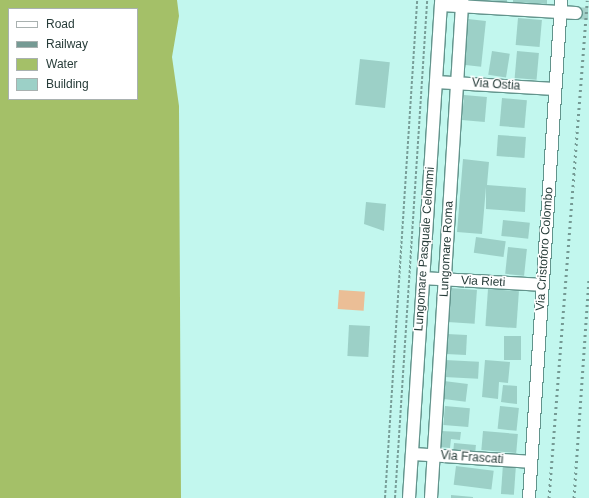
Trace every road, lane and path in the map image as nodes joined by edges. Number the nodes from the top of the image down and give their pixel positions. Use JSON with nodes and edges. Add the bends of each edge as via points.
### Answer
{"nodes":[{"id":1,"x":417,"y":0,"type":"edge"},
{"id":2,"x":427,"y":0,"type":"edge"},
{"id":3,"x":441,"y":2,"type":"edge"},
{"id":4,"x":462,"y":3,"type":"edge"},
{"id":5,"x":561,"y":6,"type":"edge"},
{"id":6,"x":576,"y":13,"type":"tunnel mouth"},
{"id":7,"x":436,"y":82,"type":"junction"},
{"id":8,"x":457,"y":83,"type":"junction"},
{"id":9,"x":555,"y":89,"type":"junction"},
{"id":10,"x":423,"y":278,"type":"junction"},
{"id":11,"x":446,"y":280,"type":"junction"},
{"id":12,"x":543,"y":286,"type":"junction"},
{"id":13,"x":412,"y":454,"type":"junction"},
{"id":14,"x":434,"y":456,"type":"junction"},
{"id":15,"x":531,"y":462,"type":"junction"},
{"id":16,"x":385,"y":498,"type":"edge"},
{"id":17,"x":395,"y":498,"type":"edge"},
{"id":18,"x":409,"y":498,"type":"edge"},
{"id":19,"x":431,"y":498,"type":"edge"},
{"id":20,"x":529,"y":498,"type":"edge"}],
"edges":[{"from":1,"to":16,"type":"path","name":"Lungomare Pasquale Celommi"},
{"from":2,"to":17,"type":"path","name":"Lungomare Pasquale Celommi"},
{"from":3,"to":4,"type":"street"},
{"from":3,"to":7,"type":"street","name":"Lungomare Pasquale Celommi"},
{"from":4,"to":5,"type":"street"},
{"from":4,"to":8,"type":"street","name":"Lungomare Roma"},
{"from":5,"to":6,"type":"street"},
{"from":5,"to":9,"type":"street","name":"Via Cristoforo Colombo"},
{"from":7,"to":8,"type":"street","name":"Via Ostia"},
{"from":7,"to":10,"type":"street","name":"Lungomare Pasquale Celommi"},
{"from":8,"to":9,"type":"street","name":"Via Ostia"},
{"from":8,"to":11,"type":"street","name":"Lungomare Roma"},
{"from":9,"to":12,"type":"street","name":"Via Cristoforo Colombo"},
{"from":10,"to":11,"type":"street","name":"Via Rieti"},
{"from":10,"to":13,"type":"street","name":"Lungomare Pasquale Celommi"},
{"from":11,"to":12,"type":"street","name":"Via Rieti"},
{"from":11,"to":14,"type":"street","name":"Lungomare Roma"},
{"from":12,"to":15,"type":"street","name":"Via Cristoforo Colombo"},
{"from":13,"to":14,"type":"street","name":"Via Frascati"},
{"from":13,"to":18,"type":"street","name":"Lungomare Pasquale Celommi"},
{"from":14,"to":15,"type":"street","name":"Via Frascati"},
{"from":14,"to":19,"type":"street","name":"Lungomare Roma"},
{"from":15,"to":20,"type":"street","name":"Via Cristoforo Colombo"}]}
